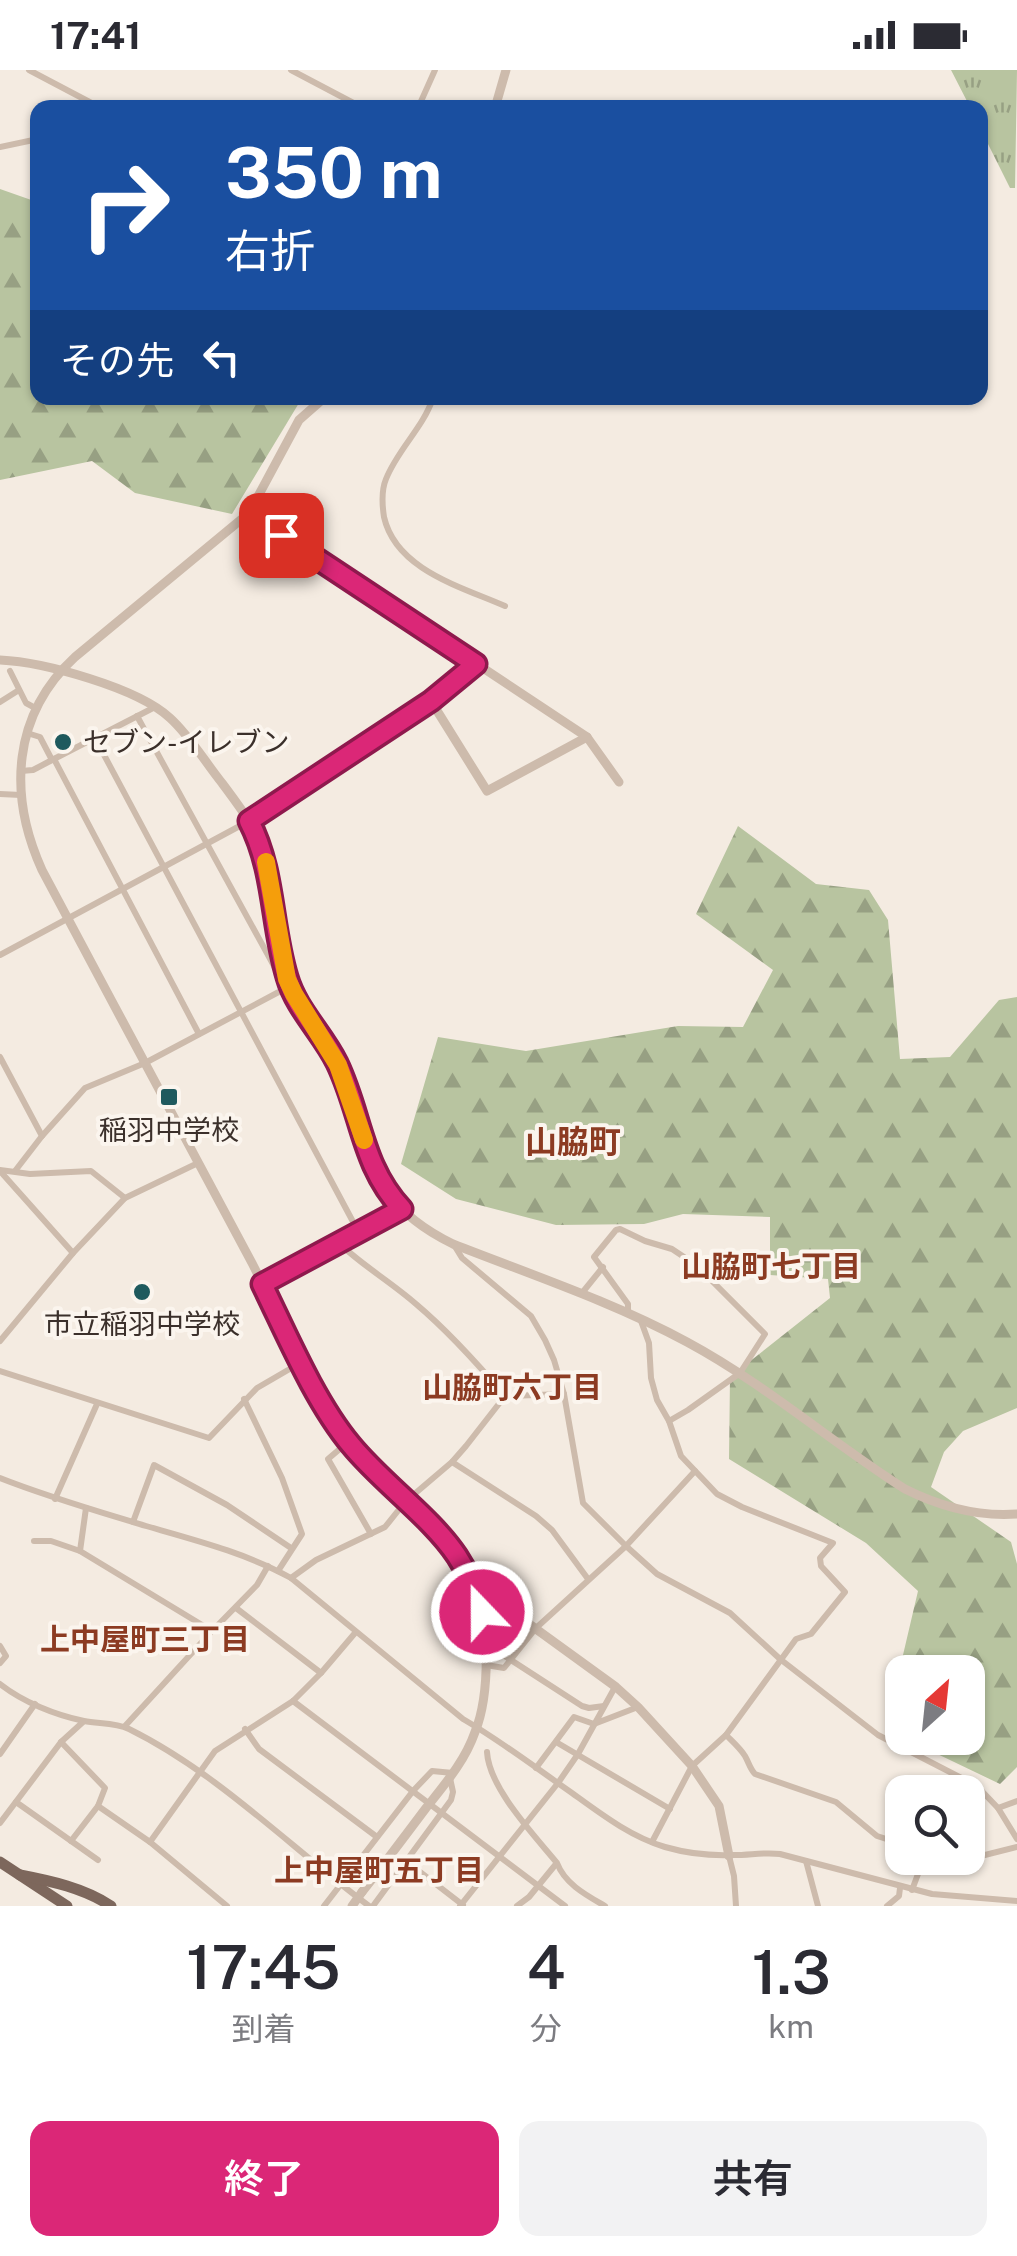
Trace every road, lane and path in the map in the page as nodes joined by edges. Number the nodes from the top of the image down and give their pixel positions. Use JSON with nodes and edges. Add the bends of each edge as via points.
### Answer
{"nodes":[{"id":1,"x":29,"y":70,"type":"edge"},
{"id":2,"x":290,"y":70,"type":"edge"},
{"id":3,"x":436,"y":70,"type":"edge"},
{"id":4,"x":506,"y":70,"type":"edge"},
{"id":5,"x":86,"y":100,"type":"edge"},
{"id":6,"x":348,"y":100,"type":"edge"},
{"id":7,"x":422,"y":100,"type":"edge"},
{"id":8,"x":497,"y":100,"type":"edge"},
{"id":9,"x":30,"y":141,"type":"edge"},
{"id":10,"x":0,"y":147,"type":"edge"},
{"id":11,"x":316,"y":405,"type":"edge"},
{"id":12,"x":430,"y":405,"type":"edge"},
{"id":13,"x":248,"y":513,"type":"junction"},
{"id":14,"x":506,"y":606,"type":"dead end"},
{"id":15,"x":0,"y":660,"type":"edge"},
{"id":16,"x":476,"y":664,"type":"junction"},
{"id":17,"x":60,"y":670,"type":"junction"},
{"id":18,"x":10,"y":671,"type":"dead end"},
{"id":19,"x":19,"y":690,"type":"junction"},
{"id":20,"x":431,"y":701,"type":"junction"},
{"id":21,"x":0,"y":702,"type":"edge"},
{"id":22,"x":156,"y":706,"type":"junction"},
{"id":23,"x":36,"y":708,"type":"junction"},
{"id":24,"x":137,"y":716,"type":"junction"},
{"id":25,"x":27,"y":733,"type":"junction"},
{"id":26,"x":587,"y":737,"type":"junction"},
{"id":27,"x":96,"y":738,"type":"junction"},
{"id":28,"x":53,"y":760,"type":"junction"},
{"id":29,"x":20,"y":771,"type":"junction"},
{"id":30,"x":619,"y":782,"type":"dead end"},
{"id":31,"x":0,"y":794,"type":"edge"},
{"id":32,"x":21,"y":795,"type":"junction"},
{"id":33,"x":249,"y":821,"type":"junction"},
{"id":34,"x":207,"y":844,"type":"junction"},
{"id":35,"x":165,"y":867,"type":"junction"},
{"id":36,"x":123,"y":889,"type":"junction"},
{"id":37,"x":68,"y":918,"type":"junction"},
{"id":38,"x":0,"y":954,"type":"edge"},
{"id":39,"x":288,"y":987,"type":"junction"},
{"id":40,"x":242,"y":1011,"type":"junction"},
{"id":41,"x":200,"y":1034,"type":"junction"},
{"id":42,"x":0,"y":1057,"type":"edge"},
{"id":43,"x":145,"y":1063,"type":"junction"},
{"id":44,"x":42,"y":1136,"type":"junction"},
{"id":45,"x":198,"y":1163,"type":"junction"},
{"id":46,"x":0,"y":1170,"type":"edge"},
{"id":47,"x":16,"y":1171,"type":"junction"},
{"id":48,"x":126,"y":1198,"type":"junction"},
{"id":49,"x":402,"y":1209,"type":"junction"},
{"id":50,"x":359,"y":1233,"type":"junction"},
{"id":51,"x":340,"y":1244,"type":"junction"},
{"id":52,"x":453,"y":1244,"type":"junction"},
{"id":53,"x":72,"y":1253,"type":"junction"},
{"id":54,"x":603,"y":1267,"type":"junction"},
{"id":55,"x":262,"y":1284,"type":"junction"},
{"id":56,"x":581,"y":1294,"type":"junction"},
{"id":57,"x":628,"y":1314,"type":"junction"},
{"id":58,"x":640,"y":1320,"type":"junction"},
{"id":59,"x":0,"y":1341,"type":"edge"},
{"id":60,"x":300,"y":1363,"type":"junction"},
{"id":61,"x":0,"y":1371,"type":"edge"},
{"id":62,"x":740,"y":1373,"type":"junction"},
{"id":63,"x":564,"y":1394,"type":"junction"},
{"id":64,"x":504,"y":1396,"type":"junction"},
{"id":65,"x":244,"y":1399,"type":"junction"},
{"id":66,"x":98,"y":1404,"type":"junction"},
{"id":67,"x":670,"y":1420,"type":"junction"},
{"id":68,"x":348,"y":1442,"type":"junction"},
{"id":69,"x":452,"y":1462,"type":"junction"},
{"id":70,"x":695,"y":1471,"type":"junction"},
{"id":71,"x":0,"y":1478,"type":"edge"},
{"id":72,"x":55,"y":1499,"type":"junction"},
{"id":73,"x":406,"y":1502,"type":"junction"},
{"id":74,"x":86,"y":1508,"type":"junction"},
{"id":75,"x":1017,"y":1514,"type":"edge"},
{"id":76,"x":133,"y":1522,"type":"junction"},
{"id":77,"x":371,"y":1534,"type":"junction"},
{"id":78,"x":34,"y":1540,"type":"dead end"},
{"id":79,"x":626,"y":1546,"type":"junction"},
{"id":80,"x":292,"y":1548,"type":"junction"},
{"id":81,"x":80,"y":1551,"type":"junction"},
{"id":82,"x":268,"y":1566,"type":"junction"},
{"id":83,"x":278,"y":1570,"type":"junction"},
{"id":84,"x":291,"y":1578,"type":"junction"},
{"id":85,"x":588,"y":1579,"type":"junction"},
{"id":86,"x":483,"y":1581,"type":"dead end"},
{"id":87,"x":236,"y":1608,"type":"junction"},
{"id":88,"x":507,"y":1608,"type":"junction"},
{"id":89,"x":482,"y":1612,"type":"junction"},
{"id":90,"x":536,"y":1628,"type":"junction"},
{"id":91,"x":212,"y":1631,"type":"junction"},
{"id":92,"x":355,"y":1632,"type":"junction"},
{"id":93,"x":0,"y":1646,"type":"edge"},
{"id":94,"x":486,"y":1652,"type":"junction"},
{"id":95,"x":780,"y":1659,"type":"junction"},
{"id":96,"x":510,"y":1660,"type":"junction"},
{"id":97,"x":0,"y":1663,"type":"edge"},
{"id":98,"x":485,"y":1664,"type":"junction"},
{"id":99,"x":322,"y":1673,"type":"junction"},
{"id":100,"x":0,"y":1684,"type":"edge"},
{"id":101,"x":616,"y":1687,"type":"junction"},
{"id":102,"x":292,"y":1701,"type":"junction"},
{"id":103,"x":35,"y":1704,"type":"junction"},
{"id":104,"x":604,"y":1706,"type":"junction"},
{"id":105,"x":638,"y":1707,"type":"junction"},
{"id":106,"x":84,"y":1721,"type":"junction"},
{"id":107,"x":594,"y":1724,"type":"junction"},
{"id":108,"x":125,"y":1726,"type":"junction"},
{"id":109,"x":478,"y":1727,"type":"junction"},
{"id":110,"x":245,"y":1730,"type":"junction"},
{"id":111,"x":726,"y":1735,"type":"junction"},
{"id":112,"x":61,"y":1742,"type":"junction"},
{"id":113,"x":556,"y":1742,"type":"junction"},
{"id":114,"x":487,"y":1752,"type":"dead end"},
{"id":115,"x":0,"y":1754,"type":"edge"},
{"id":116,"x":578,"y":1754,"type":"junction"},
{"id":117,"x":692,"y":1766,"type":"junction"},
{"id":118,"x":536,"y":1768,"type":"junction"},
{"id":119,"x":200,"y":1772,"type":"junction"},
{"id":120,"x":451,"y":1775,"type":"junction"},
{"id":121,"x":558,"y":1783,"type":"junction"},
{"id":122,"x":413,"y":1791,"type":"junction"},
{"id":123,"x":16,"y":1802,"type":"junction"},
{"id":124,"x":1017,"y":1802,"type":"edge"},
{"id":125,"x":430,"y":1803,"type":"junction"},
{"id":126,"x":98,"y":1806,"type":"junction"},
{"id":127,"x":670,"y":1808,"type":"junction"},
{"id":128,"x":998,"y":1808,"type":"junction"},
{"id":129,"x":442,"y":1813,"type":"junction"},
{"id":130,"x":0,"y":1823,"type":"edge"},
{"id":131,"x":527,"y":1825,"type":"junction"},
{"id":132,"x":377,"y":1837,"type":"junction"},
{"id":133,"x":885,"y":1839,"type":"edge"},
{"id":134,"x":1017,"y":1839,"type":"edge"},
{"id":135,"x":72,"y":1841,"type":"junction"},
{"id":136,"x":150,"y":1842,"type":"junction"},
{"id":137,"x":652,"y":1842,"type":"junction"},
{"id":138,"x":1017,"y":1847,"type":"edge"},
{"id":139,"x":985,"y":1855,"type":"edge"},
{"id":140,"x":729,"y":1856,"type":"junction"},
{"id":141,"x":500,"y":1858,"type":"junction"},
{"id":142,"x":98,"y":1860,"type":"dead end"},
{"id":143,"x":805,"y":1860,"type":"junction"},
{"id":144,"x":0,"y":1862,"type":"edge"},
{"id":145,"x":406,"y":1862,"type":"junction"},
{"id":146,"x":556,"y":1863,"type":"junction"},
{"id":147,"x":20,"y":1875,"type":"junction"},
{"id":148,"x":918,"y":1875,"type":"edge"},
{"id":149,"x":340,"y":1884,"type":"junction"},
{"id":150,"x":538,"y":1887,"type":"junction"},
{"id":151,"x":900,"y":1887,"type":"junction"},
{"id":152,"x":912,"y":1890,"type":"junction"},
{"id":153,"x":1017,"y":1901,"type":"edge"},
{"id":154,"x":993,"y":1903,"type":"edge"},
{"id":155,"x":462,"y":1905,"type":"edge"},
{"id":156,"x":67,"y":1906,"type":"edge"},
{"id":157,"x":86,"y":1906,"type":"edge"},
{"id":158,"x":108,"y":1906,"type":"edge"},
{"id":159,"x":227,"y":1906,"type":"edge"},
{"id":160,"x":324,"y":1906,"type":"edge"},
{"id":161,"x":352,"y":1906,"type":"edge"},
{"id":162,"x":371,"y":1906,"type":"edge"},
{"id":163,"x":517,"y":1906,"type":"edge"},
{"id":164,"x":565,"y":1906,"type":"edge"},
{"id":165,"x":605,"y":1906,"type":"edge"},
{"id":166,"x":736,"y":1906,"type":"edge"},
{"id":167,"x":818,"y":1906,"type":"edge"},
{"id":168,"x":887,"y":1906,"type":"edge"}],
"edges":[{"from":1,"to":5,"type":"street"},
{"from":2,"to":6,"type":"street"},
{"from":3,"to":7,"type":"street"},
{"from":4,"to":8,"type":"street"},
{"from":9,"to":10,"type":"street"},
{"from":11,"to":13,"type":"street","via":[[299,420]]},
{"from":12,"to":14,"type":"street","via":[[386,480],[386,524],[412,561]]},
{"from":13,"to":16,"type":"street"},
{"from":13,"to":17,"type":"street"},
{"from":15,"to":17,"type":"street"},
{"from":16,"to":20,"type":"street"},
{"from":16,"to":26,"type":"street"},
{"from":17,"to":22,"type":"street"},
{"from":17,"to":23,"type":"street"},
{"from":18,"to":19,"type":"street"},
{"from":19,"to":21,"type":"street"},
{"from":19,"to":23,"type":"street"},
{"from":20,"to":26,"type":"street","via":[[487,791]]},
{"from":20,"to":33,"type":"street"},
{"from":22,"to":24,"type":"street"},
{"from":22,"to":33,"type":"street"},
{"from":23,"to":25,"type":"street"},
{"from":24,"to":27,"type":"street"},
{"from":24,"to":34,"type":"street"},
{"from":25,"to":28,"type":"street","via":[[40,737]]},
{"from":25,"to":29,"type":"street"},
{"from":26,"to":30,"type":"street"},
{"from":27,"to":28,"type":"street"},
{"from":27,"to":35,"type":"street"},
{"from":28,"to":29,"type":"street"},
{"from":28,"to":36,"type":"street"},
{"from":29,"to":32,"type":"street"},
{"from":31,"to":32,"type":"street"},
{"from":32,"to":37,"type":"street","via":[[30,842]]},
{"from":33,"to":34,"type":"street"},
{"from":33,"to":39,"type":"street","via":[[264,856]]},
{"from":34,"to":35,"type":"street"},
{"from":34,"to":39,"type":"street"},
{"from":35,"to":36,"type":"street"},
{"from":35,"to":40,"type":"street"},
{"from":36,"to":37,"type":"street"},
{"from":36,"to":41,"type":"street"},
{"from":37,"to":38,"type":"street"},
{"from":37,"to":43,"type":"street"},
{"from":39,"to":40,"type":"street"},
{"from":39,"to":49,"type":"street","via":[[338,1065],[376,1176]]},
{"from":40,"to":41,"type":"street"},
{"from":40,"to":50,"type":"street"},
{"from":41,"to":43,"type":"street"},
{"from":42,"to":44,"type":"street"},
{"from":43,"to":44,"type":"street","via":[[85,1088]]},
{"from":43,"to":45,"type":"street"},
{"from":44,"to":47,"type":"street"},
{"from":45,"to":48,"type":"street"},
{"from":45,"to":55,"type":"street"},
{"from":46,"to":47,"type":"street"},
{"from":46,"to":53,"type":"street"},
{"from":47,"to":48,"type":"street","via":[[91,1171]]},
{"from":48,"to":53,"type":"street"},
{"from":49,"to":50,"type":"street"},
{"from":49,"to":52,"type":"street"},
{"from":50,"to":51,"type":"street"},
{"from":51,"to":55,"type":"street"},
{"from":51,"to":64,"type":"street","via":[[417,1305]]},
{"from":52,"to":56,"type":"street"},
{"from":52,"to":63,"type":"street","via":[[531,1316]]},
{"from":53,"to":59,"type":"street"},
{"from":54,"to":56,"type":"street"},
{"from":54,"to":57,"type":"street"},
{"from":54,"to":62,"type":"street","via":[[594,1257],[620,1228],[684,1257],[765,1334]]},
{"from":55,"to":60,"type":"street"},
{"from":56,"to":57,"type":"street"},
{"from":57,"to":58,"type":"street"},
{"from":58,"to":62,"type":"street"},
{"from":58,"to":67,"type":"street","via":[[650,1343],[657,1400]]},
{"from":60,"to":65,"type":"street"},
{"from":60,"to":68,"type":"street"},
{"from":61,"to":66,"type":"street"},
{"from":62,"to":67,"type":"street"},
{"from":62,"to":75,"type":"street","via":[[928,1501],[966,1512]]},
{"from":63,"to":64,"type":"street"},
{"from":63,"to":79,"type":"street","via":[[583,1503]]},
{"from":64,"to":69,"type":"street"},
{"from":65,"to":66,"type":"street","via":[[209,1438]]},
{"from":65,"to":80,"type":"street","via":[[302,1534]]},
{"from":66,"to":72,"type":"street"},
{"from":67,"to":70,"type":"street","via":[[681,1456]]},
{"from":68,"to":73,"type":"street"},
{"from":68,"to":77,"type":"street","via":[[328,1458]]},
{"from":69,"to":73,"type":"street"},
{"from":69,"to":85,"type":"street","via":[[544,1523]]},
{"from":70,"to":79,"type":"street"},
{"from":70,"to":95,"type":"street","via":[[717,1494],[833,1543],[820,1566],[845,1592]]},
{"from":71,"to":72,"type":"street"},
{"from":72,"to":74,"type":"street"},
{"from":73,"to":77,"type":"street"},
{"from":73,"to":89,"type":"street","via":[[458,1558]]},
{"from":74,"to":76,"type":"street"},
{"from":74,"to":81,"type":"street"},
{"from":76,"to":80,"type":"street","via":[[154,1464]]},
{"from":76,"to":82,"type":"street"},
{"from":77,"to":84,"type":"street"},
{"from":78,"to":81,"type":"street"},
{"from":79,"to":85,"type":"street"},
{"from":79,"to":95,"type":"street","via":[[658,1574],[730,1613]]},
{"from":80,"to":83,"type":"street"},
{"from":81,"to":91,"type":"street"},
{"from":82,"to":83,"type":"street"},
{"from":82,"to":87,"type":"street"},
{"from":83,"to":84,"type":"street"},
{"from":84,"to":92,"type":"street"},
{"from":85,"to":90,"type":"street"},
{"from":86,"to":88,"type":"street"},
{"from":87,"to":91,"type":"street"},
{"from":87,"to":99,"type":"street"},
{"from":88,"to":89,"type":"street"},
{"from":88,"to":90,"type":"street"},
{"from":89,"to":94,"type":"street"},
{"from":90,"to":96,"type":"street"},
{"from":90,"to":101,"type":"street"},
{"from":91,"to":108,"type":"street"},
{"from":92,"to":99,"type":"street"},
{"from":92,"to":109,"type":"street"},
{"from":93,"to":97,"type":"street","via":[[6,1656]]},
{"from":94,"to":96,"type":"street"},
{"from":94,"to":98,"type":"street"},
{"from":95,"to":111,"type":"street"},
{"from":95,"to":128,"type":"street","via":[[878,1735],[976,1786]]},
{"from":96,"to":98,"type":"street","via":[[504,1668]]},
{"from":96,"to":104,"type":"street","via":[[582,1706]]},
{"from":98,"to":109,"type":"street"},
{"from":99,"to":102,"type":"street"},
{"from":100,"to":103,"type":"street"},
{"from":101,"to":104,"type":"street"},
{"from":101,"to":105,"type":"street"},
{"from":102,"to":110,"type":"street"},
{"from":102,"to":122,"type":"street"},
{"from":103,"to":106,"type":"street"},
{"from":103,"to":115,"type":"street"},
{"from":104,"to":107,"type":"street"},
{"from":105,"to":107,"type":"street"},
{"from":105,"to":117,"type":"street"},
{"from":106,"to":108,"type":"street"},
{"from":106,"to":112,"type":"street"},
{"from":107,"to":113,"type":"street","via":[[574,1717]]},
{"from":107,"to":116,"type":"street"},
{"from":108,"to":119,"type":"street"},
{"from":109,"to":118,"type":"street"},
{"from":109,"to":120,"type":"street"},
{"from":110,"to":119,"type":"street","via":[[215,1751]]},
{"from":110,"to":132,"type":"street","via":[[259,1749]]},
{"from":111,"to":117,"type":"street"},
{"from":111,"to":133,"type":"street","via":[[755,1774],[836,1802]]},
{"from":112,"to":123,"type":"street"},
{"from":112,"to":126,"type":"street","via":[[105,1788]]},
{"from":113,"to":116,"type":"street"},
{"from":113,"to":118,"type":"street"},
{"from":114,"to":131,"type":"street","via":[[495,1778]]},
{"from":116,"to":121,"type":"street"},
{"from":116,"to":127,"type":"street"},
{"from":117,"to":127,"type":"street"},
{"from":117,"to":140,"type":"street","via":[[719,1806]]},
{"from":118,"to":121,"type":"street"},
{"from":119,"to":136,"type":"street"},
{"from":119,"to":149,"type":"street"},
{"from":120,"to":122,"type":"street","via":[[432,1771]]},
{"from":120,"to":125,"type":"street"},
{"from":120,"to":129,"type":"street","via":[[454,1792]]},
{"from":121,"to":131,"type":"street"},
{"from":121,"to":137,"type":"street"},
{"from":122,"to":125,"type":"street"},
{"from":122,"to":132,"type":"street"},
{"from":123,"to":130,"type":"street"},
{"from":123,"to":135,"type":"street"},
{"from":124,"to":128,"type":"street"},
{"from":125,"to":129,"type":"street"},
{"from":125,"to":161,"type":"street","bridge":true},
{"from":126,"to":135,"type":"street"},
{"from":126,"to":136,"type":"street"},
{"from":127,"to":137,"type":"street"},
{"from":128,"to":134,"type":"street"},
{"from":129,"to":141,"type":"street"},
{"from":129,"to":145,"type":"street"},
{"from":131,"to":141,"type":"street"},
{"from":131,"to":146,"type":"street"},
{"from":132,"to":149,"type":"street"},
{"from":135,"to":142,"type":"street"},
{"from":136,"to":159,"type":"street"},
{"from":137,"to":140,"type":"street"},
{"from":138,"to":139,"type":"street"},
{"from":140,"to":143,"type":"street","via":[[769,1852]]},
{"from":140,"to":166,"type":"street"},
{"from":141,"to":150,"type":"street"},
{"from":141,"to":155,"type":"street"},
{"from":143,"to":151,"type":"street"},
{"from":143,"to":167,"type":"street"},
{"from":144,"to":147,"type":"main road"},
{"from":145,"to":155,"type":"street"},
{"from":145,"to":162,"type":"street"},
{"from":146,"to":150,"type":"street"},
{"from":146,"to":165,"type":"street","via":[[572,1884]]},
{"from":147,"to":156,"type":"main road"},
{"from":147,"to":158,"type":"main road"},
{"from":148,"to":152,"type":"street"},
{"from":149,"to":160,"type":"street"},
{"from":149,"to":162,"type":"street"},
{"from":150,"to":163,"type":"street"},
{"from":150,"to":164,"type":"street"},
{"from":151,"to":152,"type":"street"},
{"from":151,"to":168,"type":"street"},
{"from":152,"to":154,"type":"street"},
{"from":153,"to":154,"type":"street"},
{"from":157,"to":158,"type":"main road"}]}
